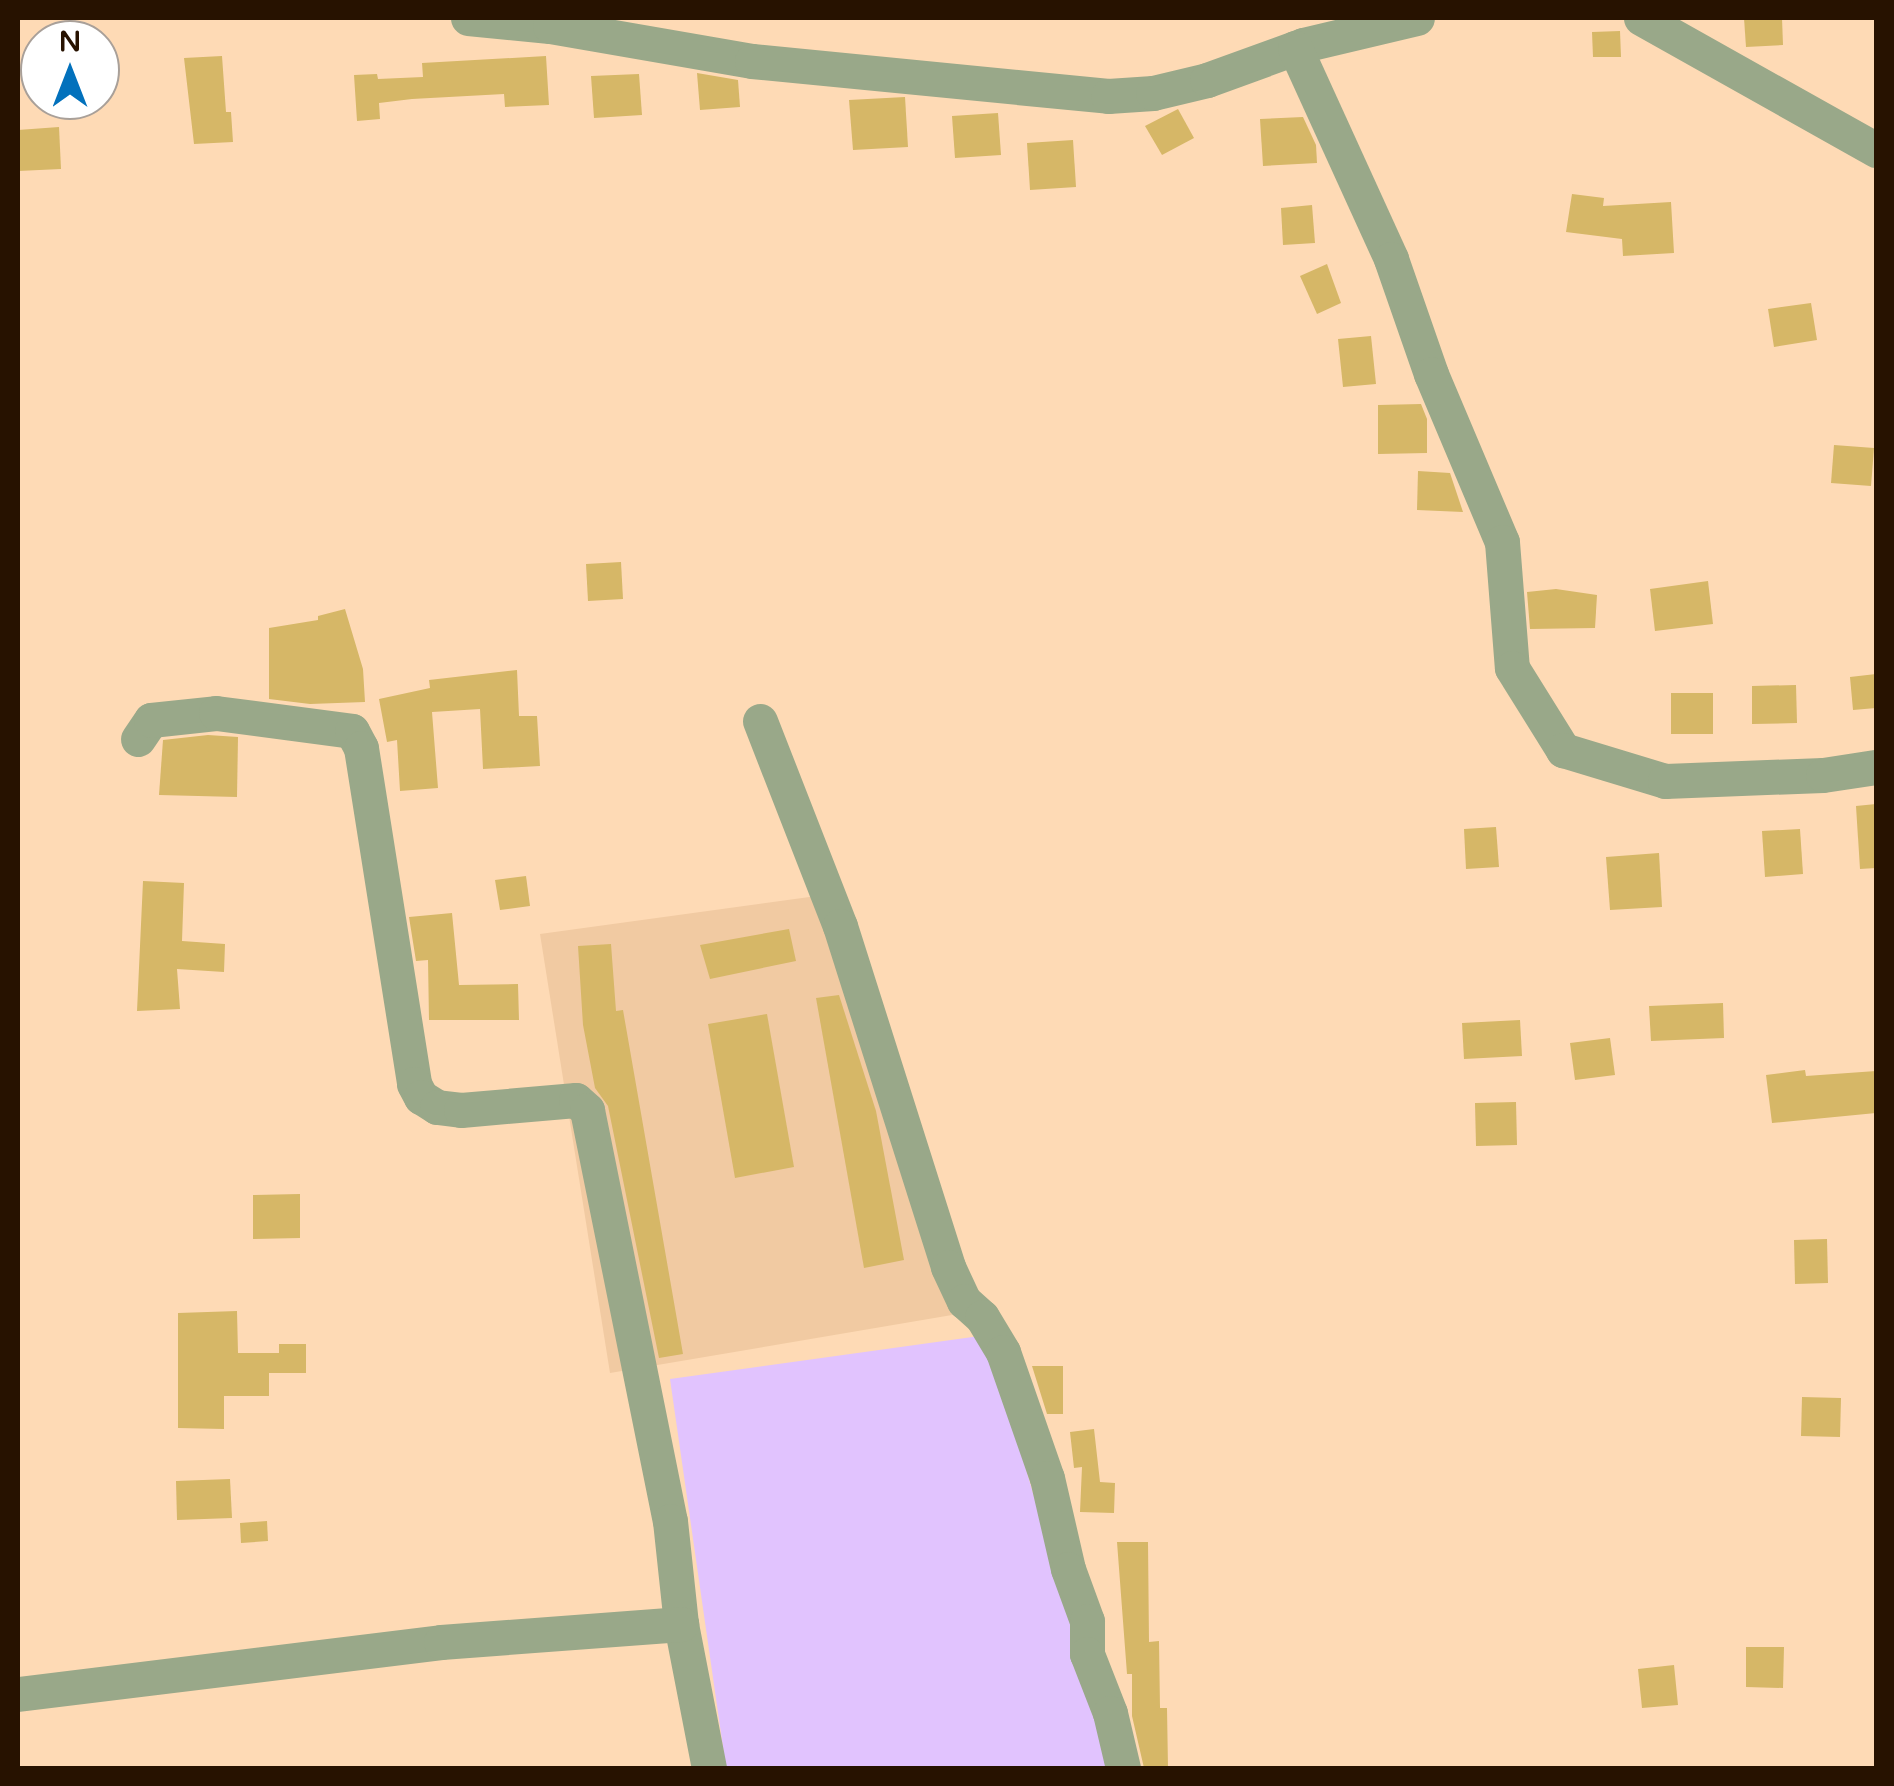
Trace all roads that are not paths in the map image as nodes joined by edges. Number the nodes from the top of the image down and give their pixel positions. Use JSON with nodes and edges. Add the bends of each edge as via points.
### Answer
{"nodes":[{"id":1,"x":468,"y":18,"type":"edge"},
{"id":2,"x":1417,"y":18,"type":"edge"},
{"id":3,"x":1641,"y":18,"type":"edge"},
{"id":4,"x":1295,"y":48,"type":"junction"},
{"id":5,"x":1876,"y":150,"type":"edge"},
{"id":6,"x":760,"y":721,"type":"dead end"},
{"id":7,"x":138,"y":739,"type":"dead end"},
{"id":8,"x":1876,"y":767,"type":"edge"},
{"id":9,"x":681,"y":1624,"type":"junction"},
{"id":10,"x":18,"y":1694,"type":"edge"},
{"id":11,"x":709,"y":1768,"type":"edge"},
{"id":12,"x":1122,"y":1768,"type":"edge"}],
"edges":[{"from":1,"to":4,"type":"street","via":[[752,61],[1108,96],[1207,80]]},
{"from":2,"to":4,"type":"street"},
{"from":3,"to":5,"type":"street"},
{"from":4,"to":8,"type":"street","via":[[1391,259],[1502,542],[1512,668],[1563,750],[1664,781]]},
{"from":6,"to":12,"type":"street","via":[[840,926],[948,1267],[964,1301],[1003,1352],[1047,1478],[1087,1621],[1087,1654]]},
{"from":7,"to":9,"type":"street","via":[[152,720],[216,713],[352,731],[361,748],[421,1097],[461,1110],[576,1100],[587,1110],[670,1521]]},
{"from":9,"to":10,"type":"street","via":[[440,1642]]},
{"from":9,"to":11,"type":"street"}]}
